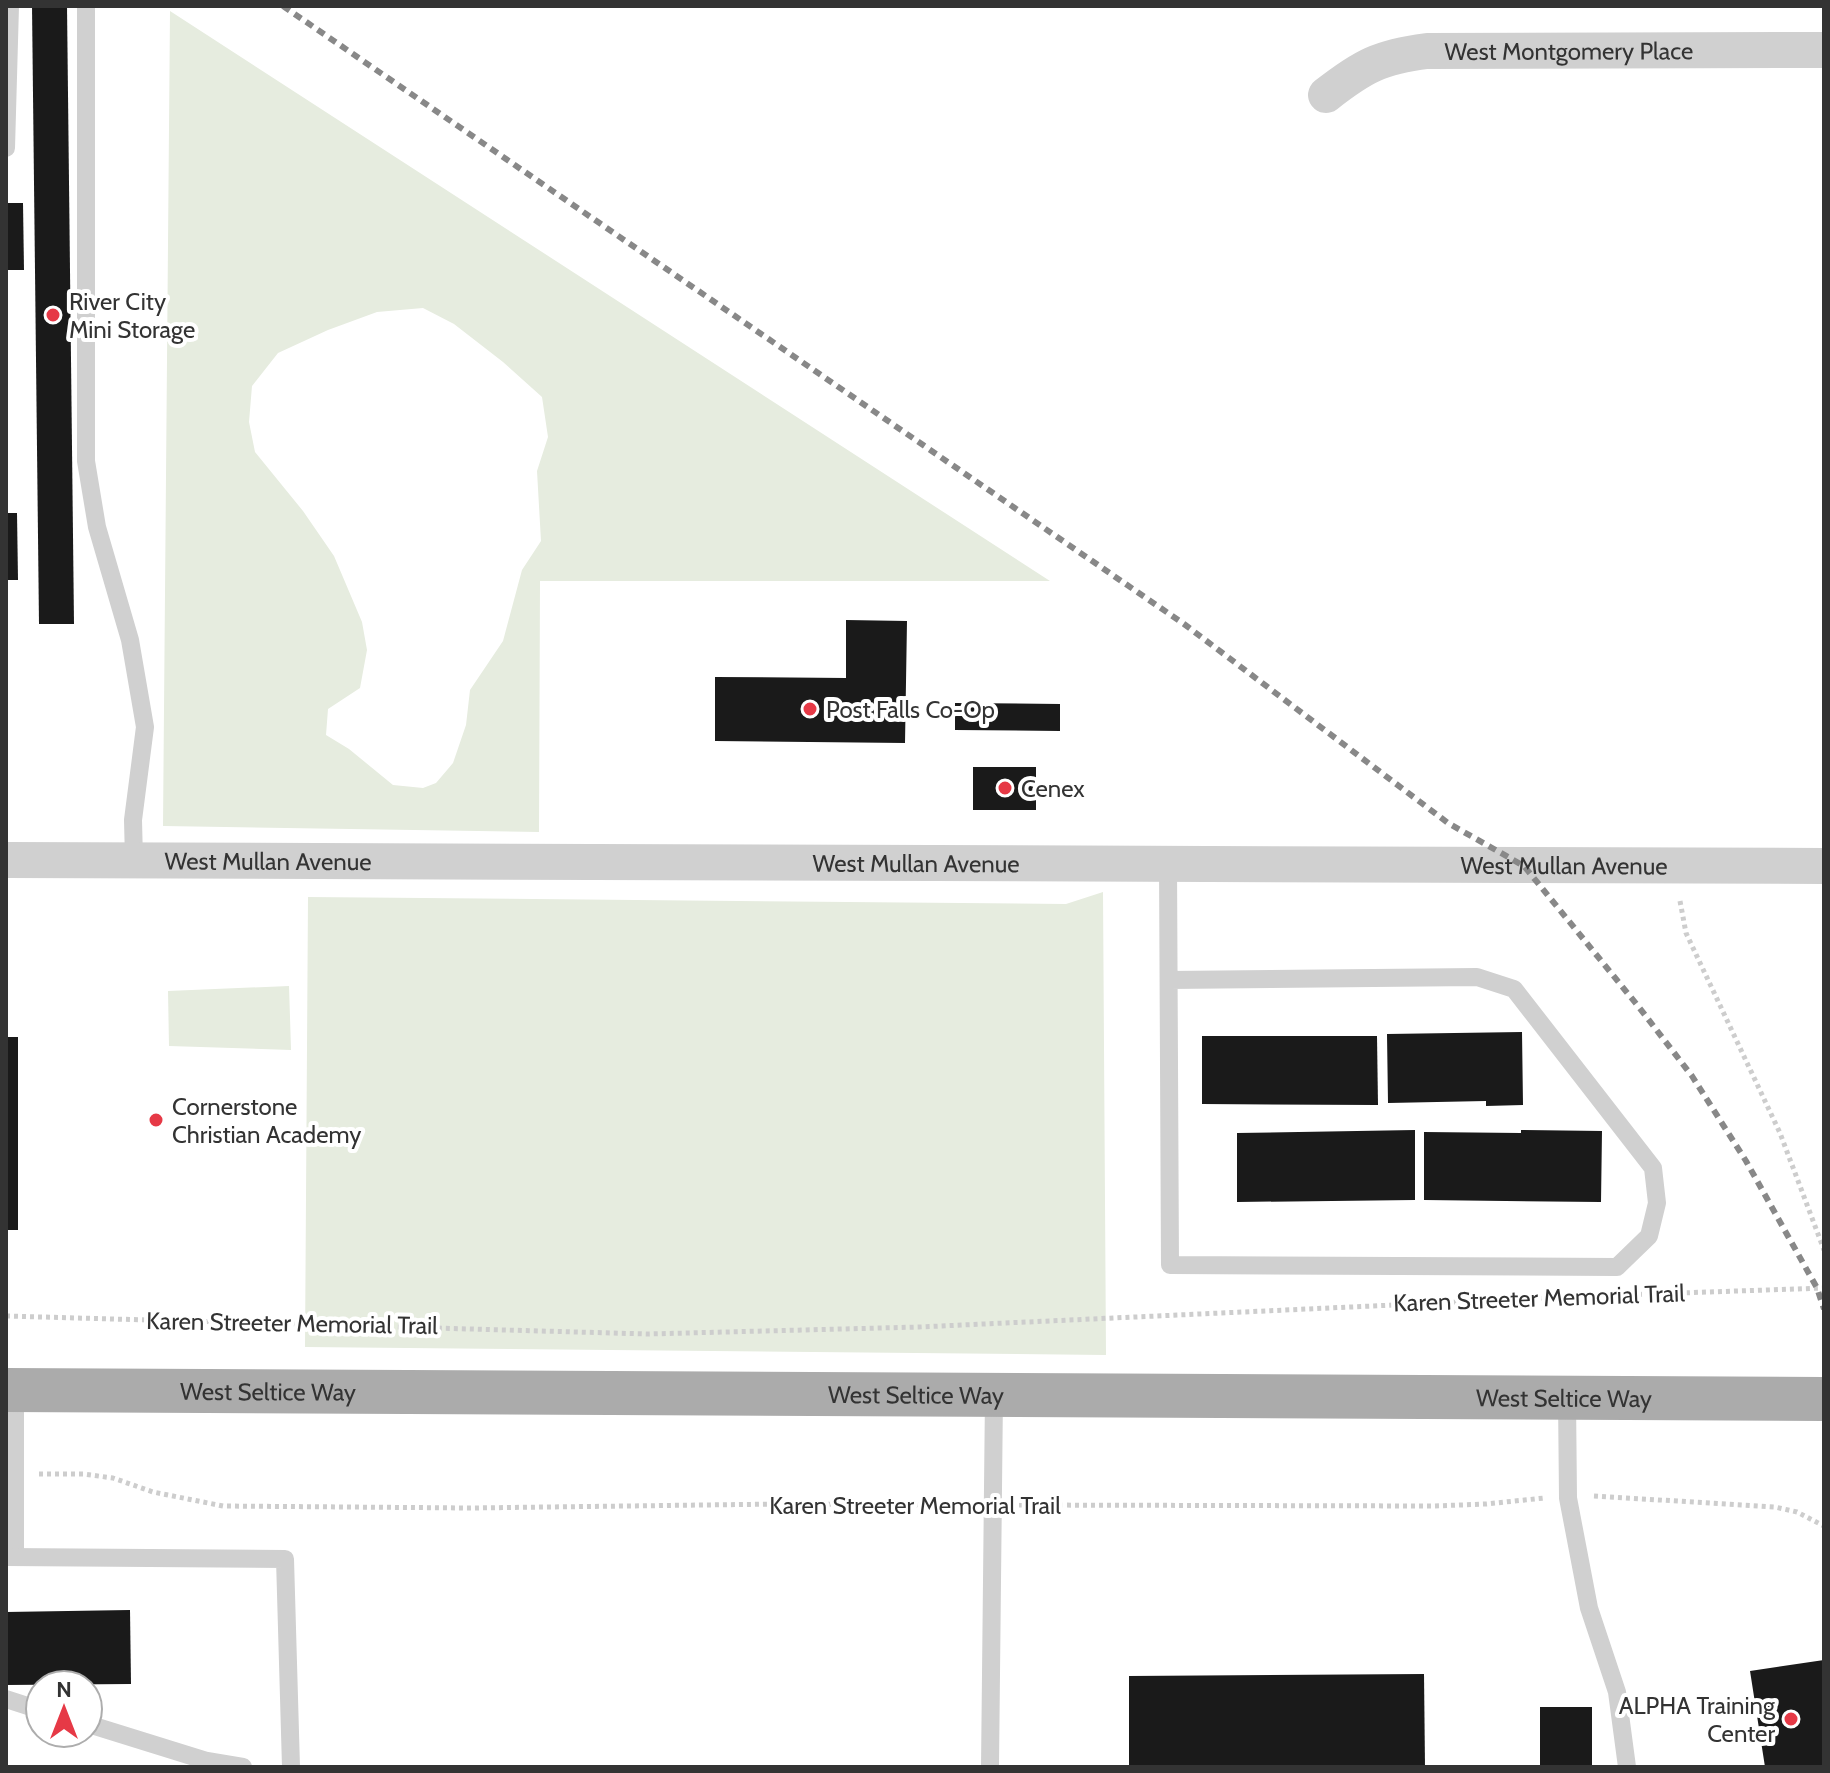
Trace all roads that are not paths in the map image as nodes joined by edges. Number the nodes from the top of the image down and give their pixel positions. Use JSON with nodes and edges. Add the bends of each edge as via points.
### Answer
{"nodes":[{"id":1,"x":10,"y":6,"type":"edge"},
{"id":2,"x":86,"y":6,"type":"edge"},
{"id":3,"x":1824,"y":50,"type":"edge"},
{"id":4,"x":7,"y":54,"type":"edge"},
{"id":5,"x":1326,"y":95,"type":"dead end"},
{"id":6,"x":6,"y":148,"type":"edge"},
{"id":7,"x":6,"y":860,"type":"edge"},
{"id":8,"x":134,"y":860,"type":"junction"},
{"id":9,"x":1168,"y":864,"type":"junction"},
{"id":10,"x":1824,"y":866,"type":"edge"},
{"id":11,"x":1169,"y":980,"type":"junction"},
{"id":12,"x":10,"y":1390,"type":"edge"},
{"id":13,"x":994,"y":1395,"type":"junction"},
{"id":14,"x":1567,"y":1398,"type":"junction"},
{"id":15,"x":1824,"y":1399,"type":"edge"},
{"id":16,"x":11,"y":1557,"type":"edge"},
{"id":17,"x":104,"y":1729,"type":"edge"},
{"id":18,"x":243,"y":1767,"type":"edge"},
{"id":19,"x":291,"y":1767,"type":"edge"},
{"id":20,"x":990,"y":1767,"type":"edge"},
{"id":21,"x":1627,"y":1767,"type":"edge"}],
"edges":[{"from":1,"to":4,"type":"lane"},
{"from":2,"to":8,"type":"lane","via":[[86,461],[97,527],[133,654],[145,727],[133,820]]},
{"from":3,"to":5,"type":"street","name":"West Montgomery Place","via":[[1427,51],[1377,61]]},
{"from":4,"to":6,"type":"lane"},
{"from":7,"to":8,"type":"street","name":"West Mullan Avenue"},
{"from":8,"to":9,"type":"street","name":"West Mullan Avenue"},
{"from":9,"to":10,"type":"street","name":"West Mullan Avenue"},
{"from":9,"to":11,"type":"lane"},
{"from":11,"to":11,"type":"lane","via":[[1170,1265],[1617,1267],[1649,1236],[1657,1203],[1653,1168],[1514,989],[1477,977]]},
{"from":12,"to":13,"type":"main road","name":"West Seltice Way"},
{"from":12,"to":16,"type":"lane","via":[[15,1474]]},
{"from":13,"to":14,"type":"main road","name":"West Seltice Way"},
{"from":13,"to":20,"type":"lane"},
{"from":14,"to":15,"type":"main road","name":"West Seltice Way"},
{"from":14,"to":21,"type":"lane","via":[[1568,1498],[1589,1608],[1617,1692]]},
{"from":16,"to":19,"type":"lane","via":[[285,1559]]},
{"from":17,"to":18,"type":"lane"}]}
